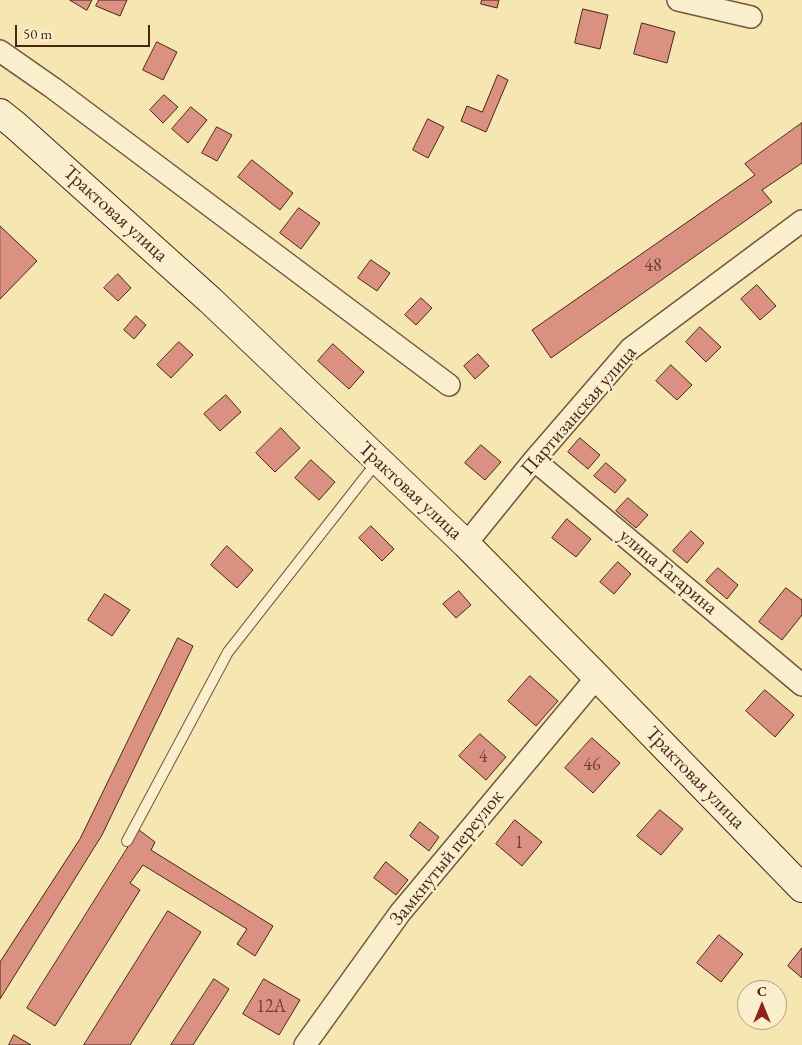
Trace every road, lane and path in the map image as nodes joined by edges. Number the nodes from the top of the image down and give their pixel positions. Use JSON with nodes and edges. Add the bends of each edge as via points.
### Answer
{"nodes":[{"id":1,"x":678,"y":0,"type":"edge"},
{"id":2,"x":751,"y":17,"type":"dead end"},
{"id":3,"x":0,"y":51,"type":"edge"},
{"id":4,"x":0,"y":112,"type":"edge"},
{"id":5,"x":802,"y":221,"type":"edge"},
{"id":6,"x":449,"y":385,"type":"dead end"},
{"id":7,"x":534,"y":460,"type":"junction"},
{"id":8,"x":378,"y":461,"type":"junction"},
{"id":9,"x":466,"y":544,"type":"junction"},
{"id":10,"x":597,"y":677,"type":"junction"},
{"id":11,"x":802,"y":685,"type":"edge"},
{"id":12,"x":127,"y":841,"type":"dead end"},
{"id":13,"x":802,"y":888,"type":"edge"},
{"id":14,"x":305,"y":1045,"type":"edge"}],
"edges":[{"from":1,"to":2,"type":"street"},
{"from":3,"to":6,"type":"street"},
{"from":4,"to":8,"type":"street","name":"Трактовая улица","via":[[210,300]]},
{"from":5,"to":7,"type":"street","name":"Партизанская улица","via":[[630,348]]},
{"from":7,"to":9,"type":"street","name":"Партизанская улица"},
{"from":7,"to":11,"type":"street","name":"улица Гагарина"},
{"from":8,"to":9,"type":"street","name":"Трактовая улица"},
{"from":8,"to":12,"type":"lane","via":[[228,652]]},
{"from":9,"to":10,"type":"street","name":"Трактовая улица"},
{"from":10,"to":13,"type":"street","name":"Трактовая улица"},
{"from":10,"to":14,"type":"street","name":"Замкнутый переулок","via":[[400,913]]}]}
